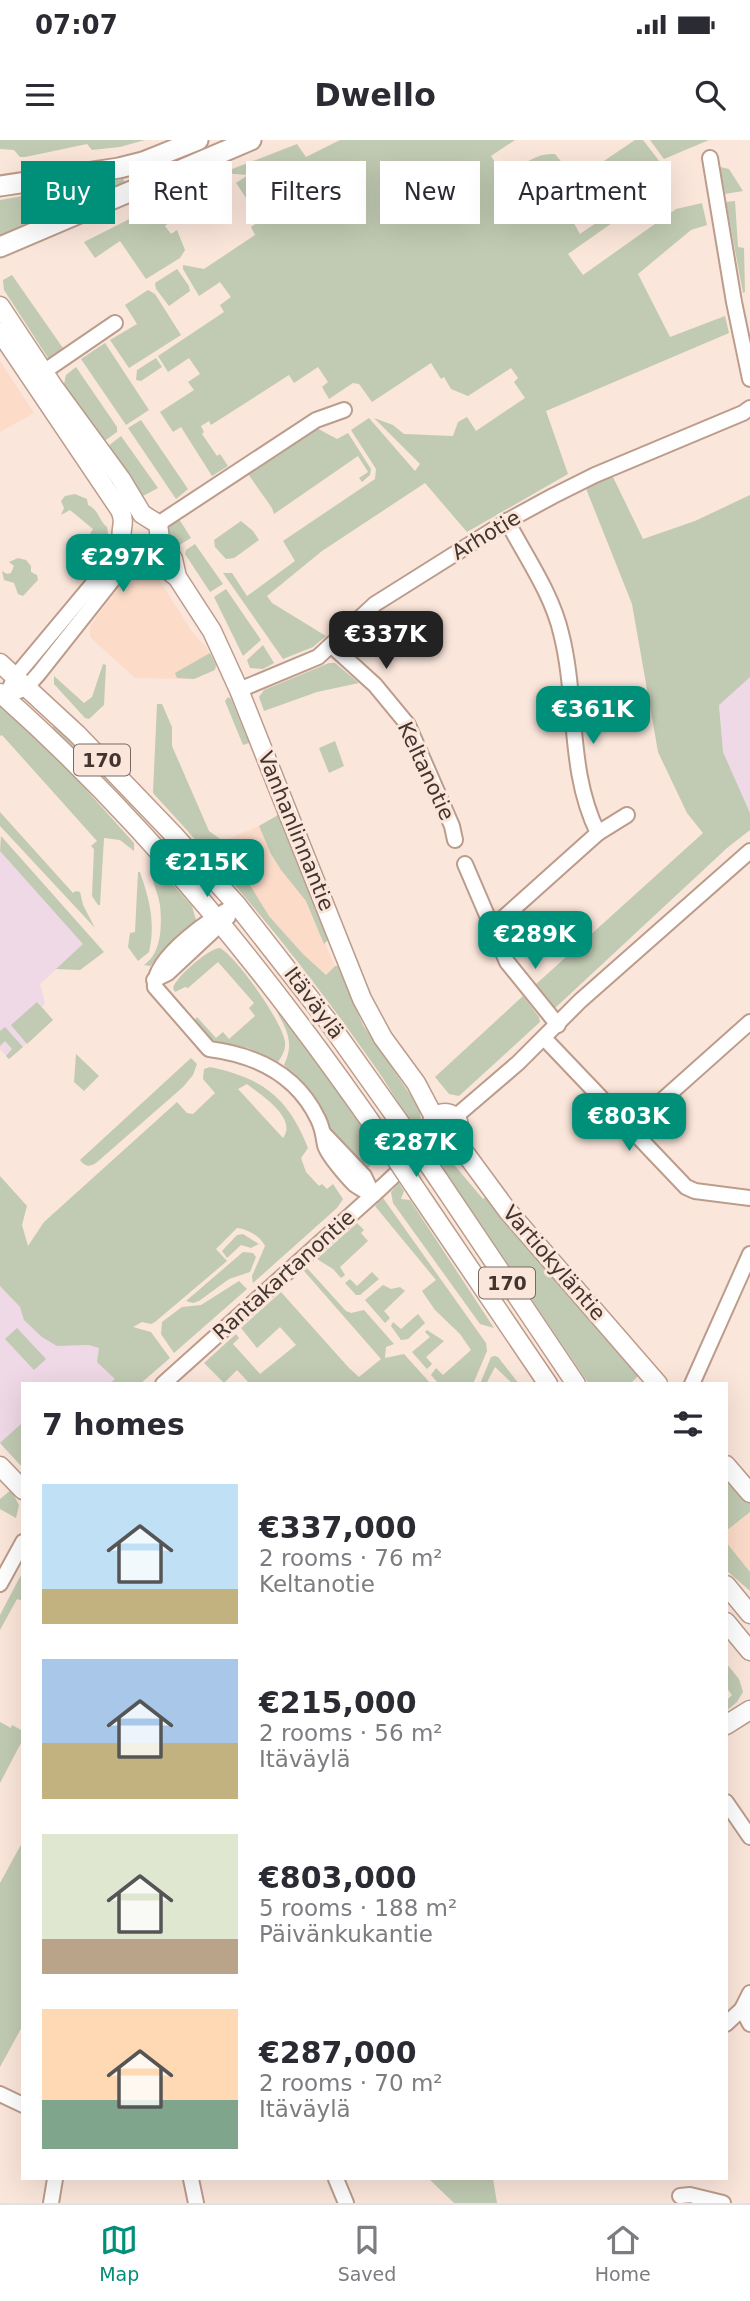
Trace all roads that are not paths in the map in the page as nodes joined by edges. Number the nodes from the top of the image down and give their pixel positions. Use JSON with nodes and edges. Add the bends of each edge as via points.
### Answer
{"nodes":[{"id":1,"x":198,"y":140,"type":"edge"},
{"id":2,"x":251,"y":140,"type":"edge"},
{"id":3,"x":710,"y":158,"type":"dead end"},
{"id":4,"x":0,"y":186,"type":"edge"},
{"id":5,"x":0,"y":247,"type":"edge"},
{"id":6,"x":0,"y":306,"type":"edge"},
{"id":7,"x":115,"y":323,"type":"dead end"},
{"id":8,"x":0,"y":332,"type":"edge"},
{"id":9,"x":38,"y":376,"type":"junction"},
{"id":10,"x":750,"y":379,"type":"edge"},
{"id":11,"x":750,"y":408,"type":"edge"},
{"id":12,"x":344,"y":410,"type":"dead end"},
{"id":13,"x":508,"y":521,"type":"junction"},
{"id":14,"x":153,"y":526,"type":"junction"},
{"id":15,"x":131,"y":543,"type":"junction"},
{"id":16,"x":177,"y":577,"type":"junction"},
{"id":17,"x":331,"y":645,"type":"junction"},
{"id":18,"x":0,"y":663,"type":"edge"},
{"id":19,"x":21,"y":682,"type":"junction"},
{"id":20,"x":239,"y":690,"type":"junction"},
{"id":21,"x":3,"y":696,"type":"edge"},
{"id":22,"x":627,"y":814,"type":"dead end"},
{"id":23,"x":598,"y":833,"type":"junction"},
{"id":24,"x":455,"y":840,"type":"dead end"},
{"id":25,"x":750,"y":851,"type":"edge"},
{"id":26,"x":465,"y":864,"type":"dead end"},
{"id":27,"x":237,"y":905,"type":"junction"},
{"id":28,"x":219,"y":919,"type":"junction"},
{"id":29,"x":492,"y":928,"type":"junction"},
{"id":30,"x":750,"y":1022,"type":"edge"},
{"id":31,"x":558,"y":1025,"type":"junction"},
{"id":32,"x":544,"y":1038,"type":"junction"},
{"id":33,"x":442,"y":1121,"type":"junction"},
{"id":34,"x":631,"y":1129,"type":"junction"},
{"id":35,"x":373,"y":1195,"type":"junction"},
{"id":36,"x":750,"y":1198,"type":"edge"},
{"id":37,"x":750,"y":1254,"type":"edge"},
{"id":38,"x":165,"y":1382,"type":"edge"},
{"id":39,"x":547,"y":1382,"type":"edge"},
{"id":40,"x":575,"y":1382,"type":"edge"},
{"id":41,"x":656,"y":1382,"type":"edge"},
{"id":42,"x":693,"y":1382,"type":"edge"},
{"id":43,"x":0,"y":1466,"type":"edge"},
{"id":44,"x":728,"y":1467,"type":"edge"},
{"id":45,"x":21,"y":1488,"type":"edge"},
{"id":46,"x":750,"y":1493,"type":"edge"},
{"id":47,"x":21,"y":1546,"type":"edge"},
{"id":48,"x":0,"y":1584,"type":"edge"},
{"id":49,"x":728,"y":1587,"type":"edge"},
{"id":50,"x":750,"y":1614,"type":"edge"},
{"id":51,"x":728,"y":1624,"type":"edge"},
{"id":52,"x":750,"y":1651,"type":"edge"},
{"id":53,"x":749,"y":1708,"type":"edge"},
{"id":54,"x":728,"y":1724,"type":"edge"},
{"id":55,"x":728,"y":1805,"type":"edge"},
{"id":56,"x":750,"y":1837,"type":"edge"},
{"id":57,"x":750,"y":1993,"type":"edge"},
{"id":58,"x":742,"y":2009,"type":"junction"},
{"id":59,"x":728,"y":2022,"type":"edge"},
{"id":60,"x":750,"y":2024,"type":"edge"},
{"id":61,"x":0,"y":2094,"type":"edge"},
{"id":62,"x":21,"y":2104,"type":"edge"},
{"id":63,"x":55,"y":2180,"type":"edge"},
{"id":64,"x":191,"y":2180,"type":"edge"},
{"id":65,"x":336,"y":2180,"type":"edge"},
{"id":66,"x":680,"y":2196,"type":"dead end"},
{"id":67,"x":51,"y":2203,"type":"edge"},
{"id":68,"x":196,"y":2203,"type":"edge"},
{"id":69,"x":346,"y":2203,"type":"edge"},
{"id":70,"x":723,"y":2203,"type":"edge"}],
"edges":[{"from":1,"to":4,"type":"highway","via":[[119,168]]},
{"from":2,"to":5,"type":"highway"},
{"from":3,"to":10,"type":"street"},
{"from":6,"to":9,"type":"main road","name":"Vanhanlinnantie"},
{"from":7,"to":9,"type":"street"},
{"from":8,"to":9,"type":"main road","name":"Vanhanlinnantie"},
{"from":9,"to":14,"type":"main road","name":"Vanhanlinnantie"},
{"from":9,"to":15,"type":"main road","name":"Vanhanlinnantie","via":[[120,510]]},
{"from":11,"to":13,"type":"street","name":"Arhotie","via":[[595,475]]},
{"from":12,"to":14,"type":"street","via":[[316,420]]},
{"from":13,"to":17,"type":"street","name":"Arhotie","via":[[375,604]]},
{"from":13,"to":23,"type":"street","via":[[561,633],[582,785]]},
{"from":14,"to":15,"type":"street","via":[[156,547]]},
{"from":14,"to":15,"type":"street","via":[[130,519]]},
{"from":14,"to":16,"type":"main road","name":"Vanhanlinnantie","via":[[173,559]]},
{"from":15,"to":16,"type":"main road","name":"Vanhanlinnantie"},
{"from":15,"to":19,"type":"street","via":[[116,556]]},
{"from":16,"to":20,"type":"main road","name":"Vanhanlinnantie","via":[[212,631]]},
{"from":17,"to":20,"type":"street","name":"Arhotie","via":[[318,657]]},
{"from":17,"to":24,"type":"street","name":"Keltanotie","via":[[375,685],[408,725]]},
{"from":18,"to":19,"type":"main road","name":"Itäväylä","number":"170"},
{"from":19,"to":21,"type":"street"},
{"from":19,"to":27,"type":"main road","name":"Itäväylä","number":"170","via":[[77,734]]},
{"from":20,"to":33,"type":"main road","name":"Vanhanlinnantie","via":[[362,999],[416,1083],[430,1091]]},
{"from":21,"to":28,"type":"main road","name":"Itäväylä","number":"170","via":[[115,805]]},
{"from":22,"to":23,"type":"street"},
{"from":23,"to":29,"type":"street"},
{"from":25,"to":31,"type":"street","name":"Rantakartanontie"},
{"from":26,"to":29,"type":"street"},
{"from":27,"to":28,"type":"street"},
{"from":27,"to":40,"type":"main road","name":"Itäväylä","number":"170","bridge":true,"via":[[403,1127]]},
{"from":28,"to":35,"type":"street","via":[[161,963],[155,987],[209,1049],[265,1063],[293,1083],[324,1133],[364,1177]]},
{"from":28,"to":39,"type":"main road","name":"Itäväylä","number":"170","bridge":true,"via":[[307,1032]]},
{"from":29,"to":31,"type":"street","via":[[508,964]]},
{"from":30,"to":34,"type":"street"},
{"from":31,"to":32,"type":"street","name":"Rantakartanontie"},
{"from":32,"to":33,"type":"street","name":"Rantakartanontie"},
{"from":32,"to":34,"type":"street"},
{"from":33,"to":35,"type":"street","name":"Rantakartanontie"},
{"from":33,"to":41,"type":"main road","name":"Vartiokyläntie","via":[[447,1141],[454,1138],[507,1210]]},
{"from":34,"to":36,"type":"street","via":[[686,1187]]},
{"from":35,"to":38,"type":"street","name":"Rantakartanontie"},
{"from":37,"to":42,"type":"street"},
{"from":43,"to":45,"type":"main road"},
{"from":44,"to":46,"type":"main road"},
{"from":47,"to":48,"type":"street"},
{"from":49,"to":50,"type":"main road"},
{"from":51,"to":52,"type":"main road"},
{"from":53,"to":54,"type":"main road"},
{"from":55,"to":56,"type":"street"},
{"from":57,"to":58,"type":"street"},
{"from":58,"to":59,"type":"street"},
{"from":58,"to":60,"type":"street"},
{"from":61,"to":62,"type":"street"},
{"from":63,"to":67,"type":"street"},
{"from":64,"to":68,"type":"street"},
{"from":65,"to":69,"type":"street"},
{"from":66,"to":70,"type":"street"}]}
